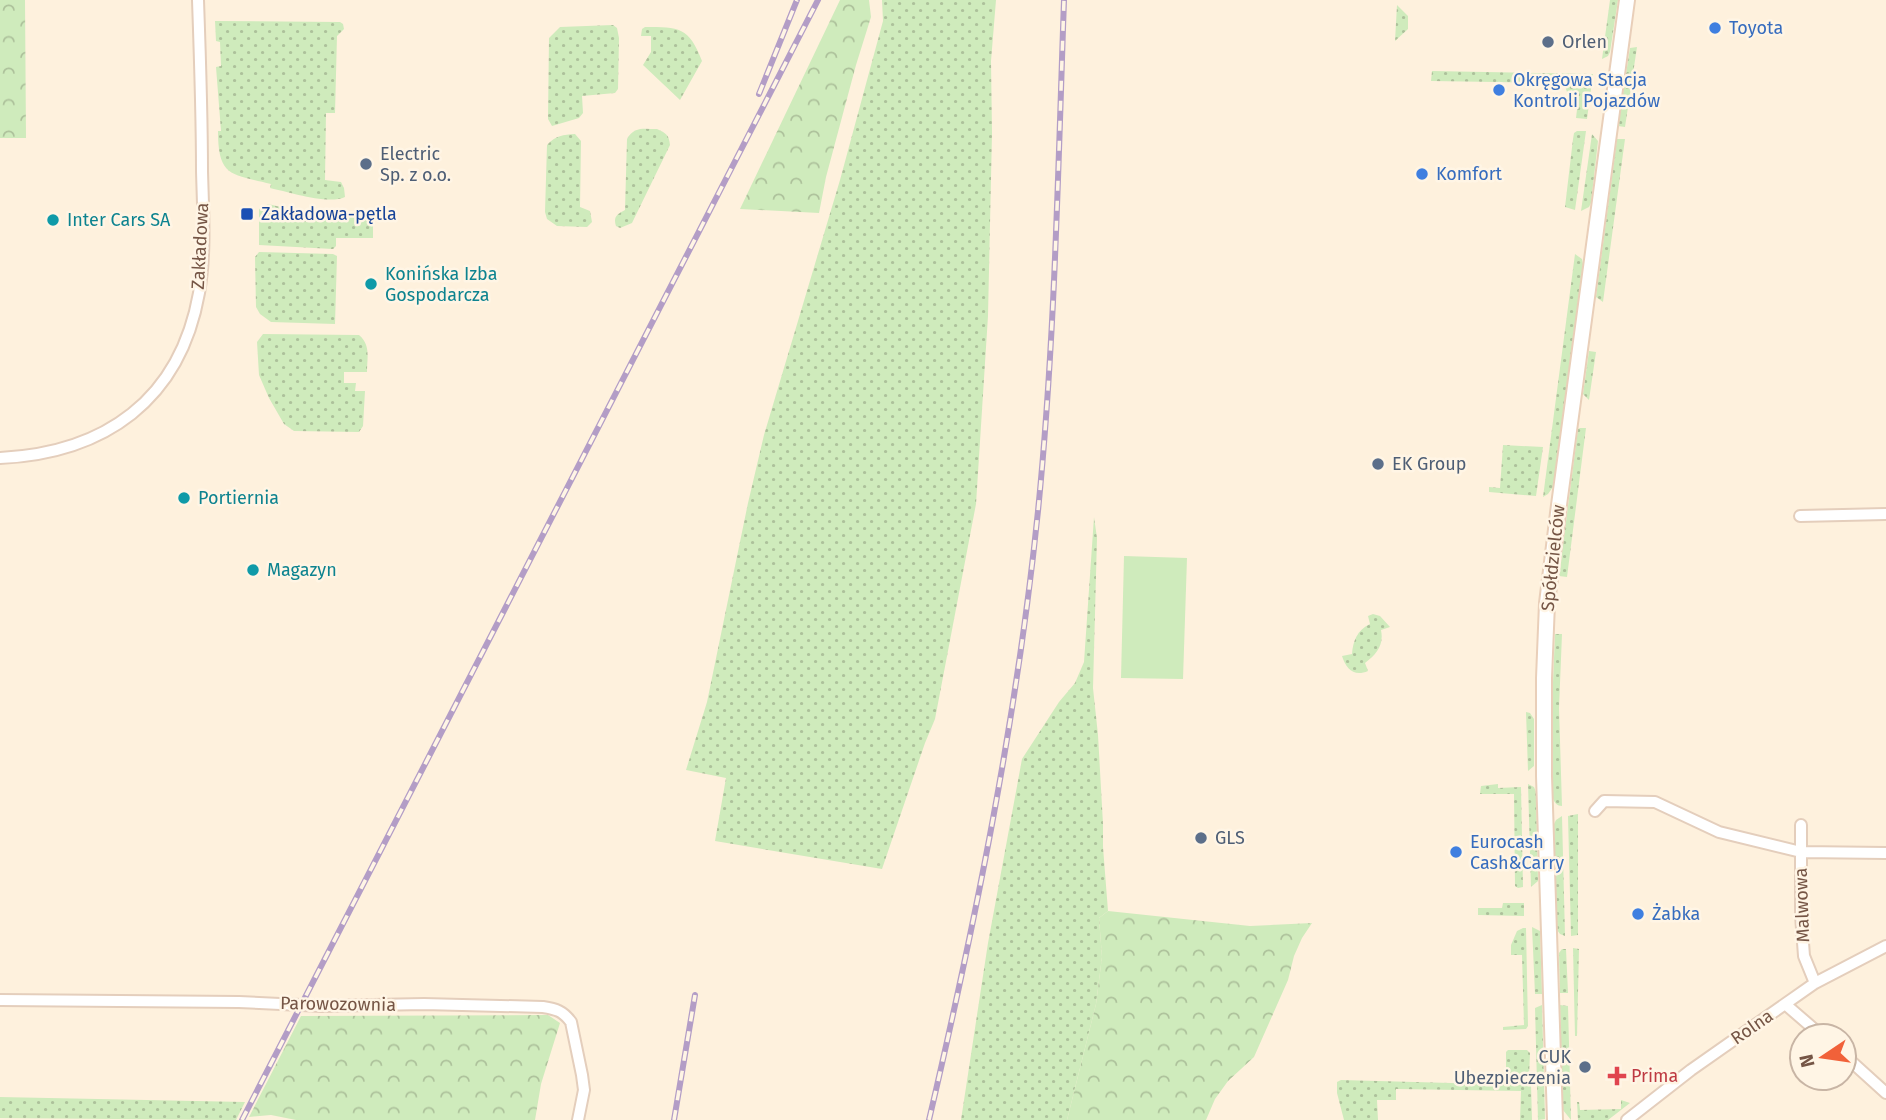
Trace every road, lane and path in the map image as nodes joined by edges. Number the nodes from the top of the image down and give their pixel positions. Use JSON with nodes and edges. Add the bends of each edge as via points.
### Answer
{"nodes":[{"id":1,"x":198,"y":0,"type":"edge"},
{"id":2,"x":1627,"y":0,"type":"edge"},
{"id":3,"x":0,"y":458,"type":"edge"},
{"id":4,"x":1886,"y":514,"type":"edge"},
{"id":5,"x":1800,"y":516,"type":"dead end"},
{"id":6,"x":1595,"y":811,"type":"dead end"},
{"id":7,"x":1801,"y":825,"type":"dead end"},
{"id":8,"x":1801,"y":852,"type":"junction"},
{"id":9,"x":1886,"y":853,"type":"edge"},
{"id":10,"x":1886,"y":946,"type":"edge"},
{"id":11,"x":1815,"y":983,"type":"junction"},
{"id":12,"x":0,"y":1000,"type":"edge"},
{"id":13,"x":1785,"y":1004,"type":"junction"},
{"id":14,"x":1806,"y":1022,"type":"edge"},
{"id":15,"x":1858,"y":1068,"type":"edge"},
{"id":16,"x":1886,"y":1093,"type":"edge"},
{"id":17,"x":1556,"y":1118,"type":"edge"},
{"id":18,"x":579,"y":1120,"type":"edge"},
{"id":19,"x":1626,"y":1120,"type":"edge"}],
"edges":[{"from":1,"to":3,"type":"street","name":"Zakładowa","via":[[203,248],[199,293],[183,346],[163,382],[115,427],[61,450]]},
{"from":2,"to":17,"type":"street","name":"Spółdzielców","via":[[1547,613],[1544,776]]},
{"from":4,"to":5,"type":"street"},
{"from":6,"to":8,"type":"street","via":[[1604,801],[1655,802],[1719,832]]},
{"from":7,"to":8,"type":"street","name":"Malwowa"},
{"from":8,"to":9,"type":"street"},
{"from":8,"to":11,"type":"street","name":"Malwowa","via":[[1804,956]]},
{"from":10,"to":11,"type":"street","name":"Rolna"},
{"from":11,"to":13,"type":"street","name":"Rolna"},
{"from":12,"to":18,"type":"street","name":"Parowozownia","via":[[557,1009],[570,1022],[582,1075]]},
{"from":13,"to":14,"type":"street"},
{"from":13,"to":19,"type":"street","name":"Rolna"},
{"from":15,"to":16,"type":"street"}]}
